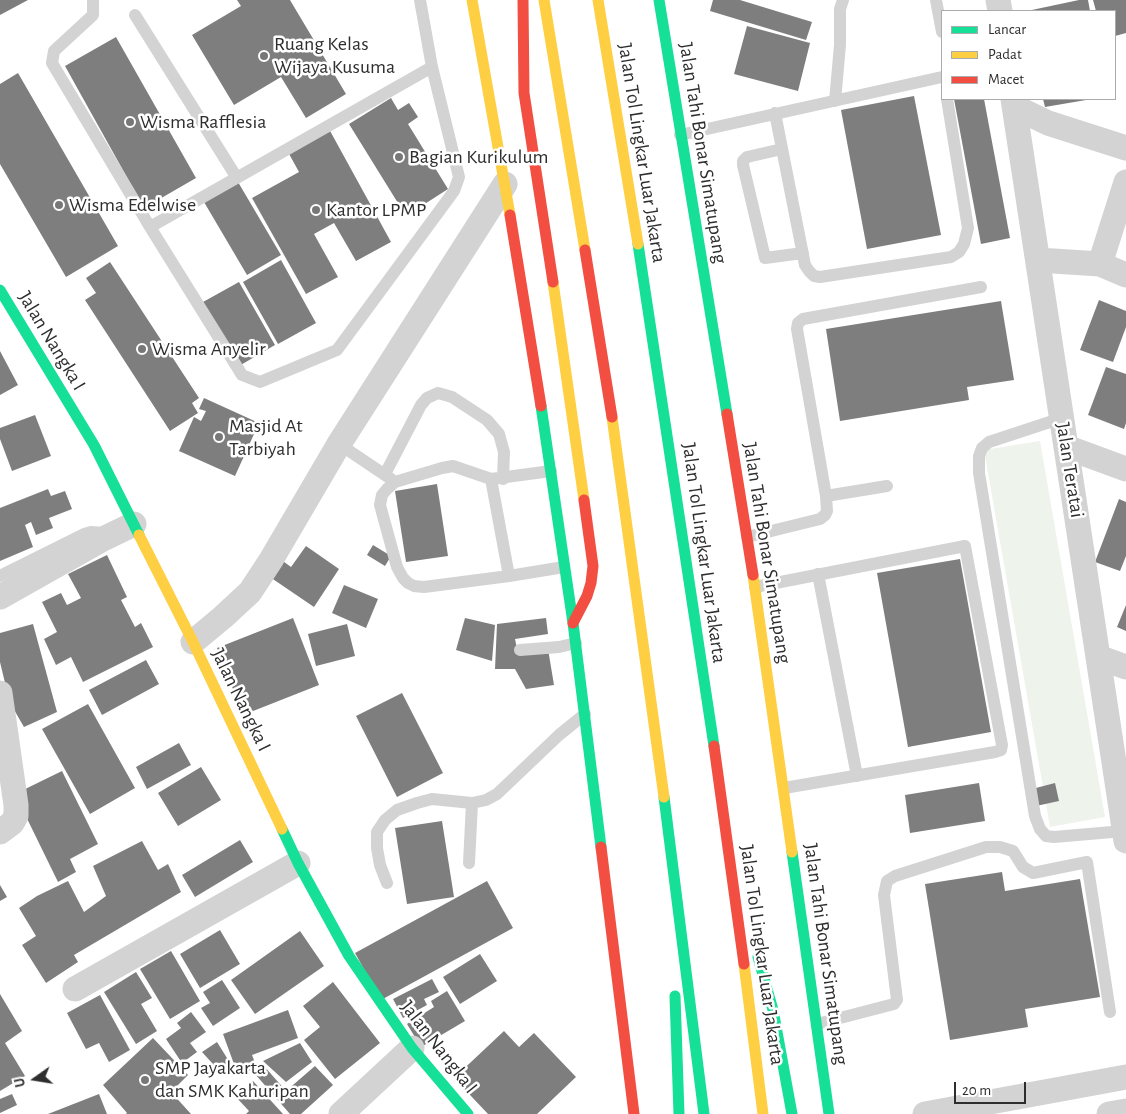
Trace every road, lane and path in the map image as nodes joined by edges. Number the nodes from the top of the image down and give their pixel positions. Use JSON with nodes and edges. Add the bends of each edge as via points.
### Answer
{"nodes":[{"id":1,"x":93,"y":0,"type":"edge"},
{"id":2,"x":420,"y":0,"type":"edge"},
{"id":3,"x":472,"y":0,"type":"edge"},
{"id":4,"x":523,"y":0,"type":"edge"},
{"id":5,"x":544,"y":0,"type":"edge"},
{"id":6,"x":598,"y":0,"type":"edge"},
{"id":7,"x":659,"y":0,"type":"edge"},
{"id":8,"x":842,"y":0,"type":"edge"},
{"id":9,"x":936,"y":0,"type":"edge"},
{"id":10,"x":135,"y":15,"type":"dead end"},
{"id":11,"x":941,"y":27,"type":"edge"},
{"id":12,"x":432,"y":67,"type":"junction"},
{"id":13,"x":941,"y":77,"type":"edge"},
{"id":14,"x":947,"y":100,"type":"edge"},
{"id":15,"x":835,"y":101,"type":"junction"},
{"id":16,"x":1014,"y":103,"type":"edge"},
{"id":17,"x":774,"y":113,"type":"junction"},
{"id":18,"x":680,"y":135,"type":"junction"},
{"id":19,"x":782,"y":148,"type":"junction"},
{"id":20,"x":1126,"y":148,"type":"edge"},
{"id":21,"x":237,"y":178,"type":"junction"},
{"id":22,"x":1126,"y":182,"type":"edge"},
{"id":23,"x":505,"y":184,"type":"junction"},
{"id":24,"x":150,"y":227,"type":"junction"},
{"id":25,"x":803,"y":253,"type":"junction"},
{"id":26,"x":1038,"y":260,"type":"junction"},
{"id":27,"x":1100,"y":264,"type":"junction"},
{"id":28,"x":1126,"y":275,"type":"edge"},
{"id":29,"x":981,"y":287,"type":"dead end"},
{"id":30,"x":1,"y":293,"type":"edge"},
{"id":31,"x":1062,"y":418,"type":"junction"},
{"id":32,"x":340,"y":444,"type":"junction"},
{"id":33,"x":1066,"y":447,"type":"junction"},
{"id":34,"x":1126,"y":469,"type":"edge"},
{"id":35,"x":551,"y":471,"type":"junction"},
{"id":36,"x":385,"y":474,"type":"junction"},
{"id":37,"x":497,"y":479,"type":"junction"},
{"id":38,"x":395,"y":482,"type":"junction"},
{"id":39,"x":887,"y":486,"type":"dead end"},
{"id":40,"x":826,"y":496,"type":"junction"},
{"id":41,"x":124,"y":529,"type":"junction"},
{"id":42,"x":747,"y":537,"type":"junction"},
{"id":43,"x":564,"y":567,"type":"junction"},
{"id":44,"x":818,"y":574,"type":"junction"},
{"id":45,"x":0,"y":576,"type":"edge"},
{"id":46,"x":510,"y":576,"type":"junction"},
{"id":47,"x":755,"y":586,"type":"junction"},
{"id":48,"x":0,"y":597,"type":"edge"},
{"id":49,"x":573,"y":623,"type":"junction"},
{"id":50,"x":193,"y":642,"type":"junction"},
{"id":51,"x":576,"y":643,"type":"junction"},
{"id":52,"x":520,"y":650,"type":"dead end"},
{"id":53,"x":1098,"y":657,"type":"junction"},
{"id":54,"x":1126,"y":667,"type":"edge"},
{"id":55,"x":0,"y":693,"type":"edge"},
{"id":56,"x":585,"y":714,"type":"junction"},
{"id":57,"x":857,"y":776,"type":"junction"},
{"id":58,"x":784,"y":788,"type":"junction"},
{"id":59,"x":472,"y":803,"type":"junction"},
{"id":60,"x":0,"y":832,"type":"edge"},
{"id":61,"x":1125,"y":836,"type":"edge"},
{"id":62,"x":731,"y":862,"type":"junction"},
{"id":63,"x":298,"y":863,"type":"junction"},
{"id":64,"x":469,"y":863,"type":"dead end"},
{"id":65,"x":674,"y":869,"type":"junction"},
{"id":66,"x":387,"y":883,"type":"dead end"},
{"id":67,"x":75,"y":989,"type":"dead end"},
{"id":68,"x":1110,"y":1012,"type":"dead end"},
{"id":69,"x":817,"y":1024,"type":"junction"},
{"id":70,"x":412,"y":1048,"type":"junction"},
{"id":71,"x":1126,"y":1078,"type":"edge"},
{"id":72,"x":1126,"y":1111,"type":"edge"},
{"id":73,"x":341,"y":1114,"type":"edge"},
{"id":74,"x":468,"y":1114,"type":"edge"},
{"id":75,"x":634,"y":1114,"type":"edge"},
{"id":76,"x":679,"y":1114,"type":"edge"},
{"id":77,"x":704,"y":1114,"type":"edge"},
{"id":78,"x":764,"y":1114,"type":"edge"},
{"id":79,"x":792,"y":1114,"type":"edge"},
{"id":80,"x":829,"y":1114,"type":"edge"},
{"id":81,"x":925,"y":1114,"type":"edge"},
{"id":82,"x":1109,"y":1114,"type":"edge"}],
"edges":[{"from":1,"to":24,"type":"lane","via":[[93,15],[54,51],[52,63]]},
{"from":2,"to":12,"type":"lane"},
{"from":3,"to":23,"type":"main road"},
{"from":4,"to":49,"type":"main road","via":[[524,93],[593,566],[587,596]]},
{"from":5,"to":65,"type":"main road","via":[[607,381]]},
{"from":6,"to":62,"type":"main road","name":"Jalan Tol Lingkar Luar Jakarta","via":[[652,326]]},
{"from":7,"to":18,"type":"main road","name":"Jalan Tahi Bonar Simatupang"},
{"from":8,"to":15,"type":"lane"},
{"from":9,"to":11,"type":"lane"},
{"from":10,"to":21,"type":"lane"},
{"from":12,"to":21,"type":"lane"},
{"from":12,"to":24,"type":"lane","via":[[459,177],[454,192],[337,350],[260,382],[242,375]]},
{"from":13,"to":15,"type":"lane"},
{"from":14,"to":25,"type":"lane","via":[[968,228],[959,252],[951,256],[820,277],[808,271]]},
{"from":15,"to":17,"type":"lane"},
{"from":16,"to":20,"type":"street","via":[[1048,123]]},
{"from":16,"to":26,"type":"street","name":"Jalan Teratai"},
{"from":17,"to":18,"type":"lane"},
{"from":17,"to":19,"type":"lane"},
{"from":18,"to":42,"type":"main road","name":"Jalan Tahi Bonar Simatupang"},
{"from":19,"to":25,"type":"lane"},
{"from":19,"to":25,"type":"lane","via":[[747,157],[743,161],[764,258]]},
{"from":21,"to":24,"type":"lane"},
{"from":22,"to":27,"type":"street"},
{"from":23,"to":32,"type":"street"},
{"from":23,"to":35,"type":"main road"},
{"from":26,"to":27,"type":"street"},
{"from":26,"to":31,"type":"street","name":"Jalan Teratai"},
{"from":27,"to":28,"type":"street"},
{"from":29,"to":40,"type":"lane","via":[[798,322]]},
{"from":30,"to":41,"type":"main road","name":"Jalan Nangka I","via":[[94,445]]},
{"from":31,"to":33,"type":"street","name":"Jalan Teratai"},
{"from":31,"to":61,"type":"lane","via":[[989,442],[979,456],[979,473],[1034,816],[1046,836],[1054,838]]},
{"from":32,"to":36,"type":"lane"},
{"from":32,"to":50,"type":"street","via":[[250,592]]},
{"from":33,"to":34,"type":"street"},
{"from":33,"to":53,"type":"street","name":"Jalan Teratai"},
{"from":35,"to":37,"type":"lane"},
{"from":35,"to":43,"type":"main road"},
{"from":36,"to":37,"type":"lane","via":[[421,405],[438,393],[452,397],[487,420],[499,434],[504,452]]},
{"from":36,"to":38,"type":"lane"},
{"from":37,"to":38,"type":"lane","via":[[453,466]]},
{"from":37,"to":46,"type":"lane"},
{"from":38,"to":46,"type":"lane","via":[[387,488],[380,505],[397,567],[408,583],[424,587]]},
{"from":39,"to":40,"type":"lane"},
{"from":40,"to":42,"type":"lane","via":[[827,511],[820,520]]},
{"from":41,"to":45,"type":"lane","via":[[84,534]]},
{"from":41,"to":48,"type":"street"},
{"from":41,"to":50,"type":"main road","name":"Jalan Nangka I"},
{"from":42,"to":47,"type":"main road","name":"Jalan Tahi Bonar Simatupang"},
{"from":43,"to":46,"type":"lane"},
{"from":43,"to":49,"type":"main road"},
{"from":44,"to":47,"type":"lane"},
{"from":44,"to":57,"type":"lane"},
{"from":44,"to":57,"type":"lane","via":[[961,546],[967,550],[1001,750]]},
{"from":47,"to":58,"type":"main road","name":"Jalan Tahi Bonar Simatupang"},
{"from":49,"to":51,"type":"main road"},
{"from":50,"to":63,"type":"main road","name":"Jalan Nangka I"},
{"from":51,"to":52,"type":"lane"},
{"from":51,"to":56,"type":"main road"},
{"from":53,"to":54,"type":"street"},
{"from":53,"to":61,"type":"street","name":"Jalan Teratai"},
{"from":55,"to":60,"type":"street","via":[[16,816]]},
{"from":56,"to":59,"type":"lane","via":[[497,794]]},
{"from":56,"to":75,"type":"main road"},
{"from":57,"to":58,"type":"lane"},
{"from":58,"to":69,"type":"main road","name":"Jalan Tahi Bonar Simatupang"},
{"from":59,"to":64,"type":"lane"},
{"from":59,"to":66,"type":"lane","via":[[432,799],[397,810],[385,820],[378,832],[377,848]]},
{"from":62,"to":78,"type":"main road","name":"Jalan Tol Lingkar Luar Jakarta"},
{"from":62,"to":79,"type":"main road","via":[[773,1010]]},
{"from":63,"to":67,"type":"street"},
{"from":63,"to":70,"type":"main road","name":"Jalan Nangka I","via":[[349,956]]},
{"from":65,"to":76,"type":"main road"},
{"from":65,"to":77,"type":"main road"},
{"from":68,"to":69,"type":"lane","via":[[1087,862],[1033,873],[1023,868],[1013,851],[986,846],[887,881],[884,895],[897,1000],[894,1004]]},
{"from":69,"to":80,"type":"main road","name":"Jalan Tahi Bonar Simatupang"},
{"from":70,"to":73,"type":"street"},
{"from":70,"to":74,"type":"main road","name":"Jalan Nangka I"},
{"from":71,"to":81,"type":"street"},
{"from":72,"to":82,"type":"street"}]}
